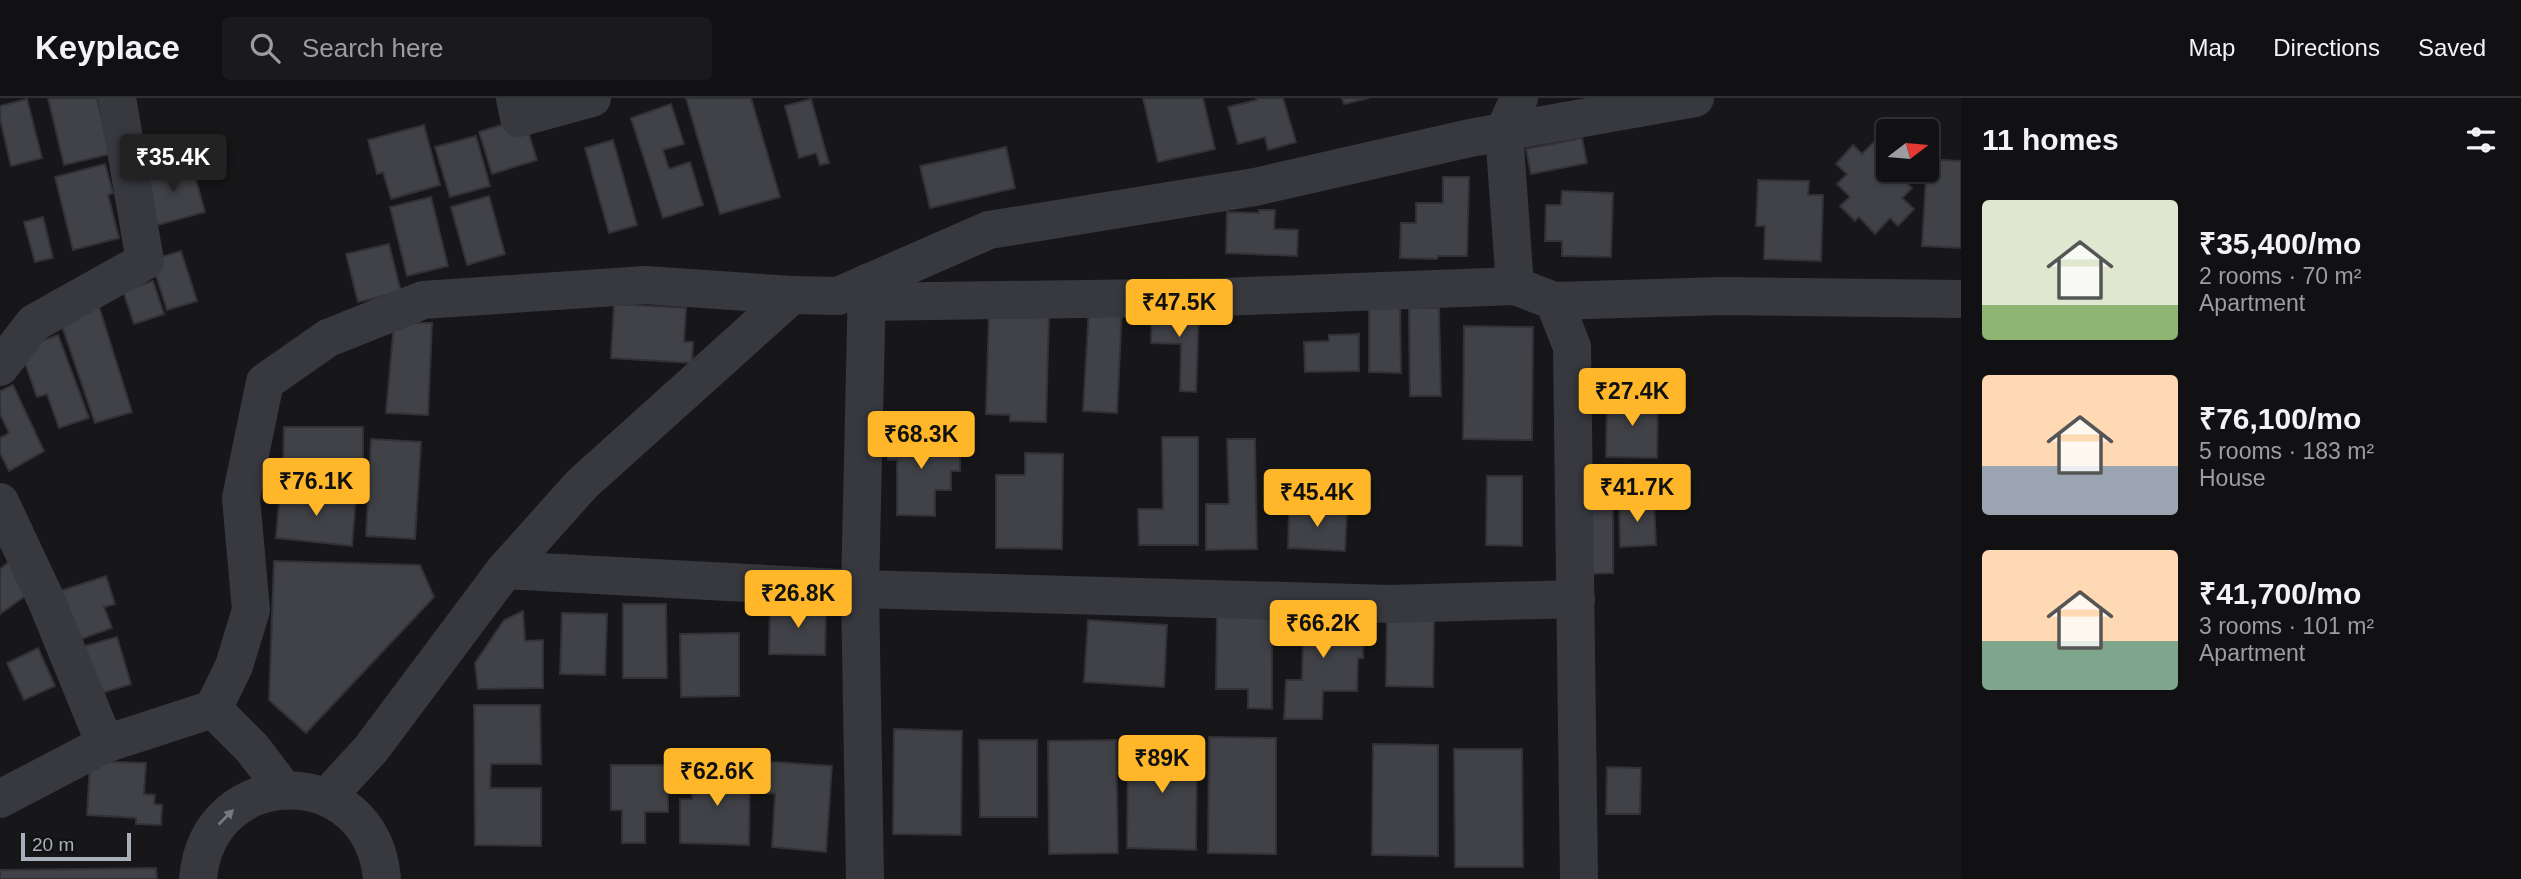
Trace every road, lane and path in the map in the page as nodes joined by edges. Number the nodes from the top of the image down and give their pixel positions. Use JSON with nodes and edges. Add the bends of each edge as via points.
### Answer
{"nodes":[{"id":1,"x":117,"y":98,"type":"edge"},
{"id":2,"x":515,"y":98,"type":"edge"},
{"id":3,"x":592,"y":98,"type":"edge"},
{"id":4,"x":1519,"y":98,"type":"edge"},
{"id":5,"x":1684,"y":99,"type":"edge"},
{"id":6,"x":1504,"y":132,"type":"junction"},
{"id":7,"x":1515,"y":286,"type":"junction"},
{"id":8,"x":867,"y":292,"type":"junction"},
{"id":9,"x":792,"y":295,"type":"junction"},
{"id":10,"x":1961,"y":299,"type":"edge"},
{"id":11,"x":1554,"y":301,"type":"junction"},
{"id":12,"x":0,"y":367,"type":"edge"},
{"id":13,"x":0,"y":502,"type":"edge"},
{"id":14,"x":505,"y":570,"type":"junction"},
{"id":15,"x":860,"y":589,"type":"junction"},
{"id":16,"x":1576,"y":599,"type":"junction"},
{"id":17,"x":213,"y":709,"type":"junction"},
{"id":18,"x":104,"y":744,"type":"junction"},
{"id":19,"x":284,"y":790,"type":"junction"},
{"id":20,"x":327,"y":797,"type":"junction"},
{"id":21,"x":0,"y":799,"type":"edge"},
{"id":22,"x":198,"y":879,"type":"edge"},
{"id":23,"x":382,"y":879,"type":"edge"},
{"id":24,"x":865,"y":879,"type":"edge"},
{"id":25,"x":1578,"y":879,"type":"edge"}],
"edges":[{"from":1,"to":12,"type":"street","via":[[145,261],[34,323]]},
{"from":2,"to":3,"type":"street","via":[[519,118]]},
{"from":4,"to":6,"type":"street"},
{"from":5,"to":6,"type":"street"},
{"from":6,"to":7,"type":"street"},
{"from":6,"to":8,"type":"street","via":[[1255,187],[989,230]]},
{"from":7,"to":8,"type":"street","via":[[1221,297]]},
{"from":7,"to":11,"type":"street"},
{"from":8,"to":9,"type":"street"},
{"from":8,"to":15,"type":"street"},
{"from":9,"to":14,"type":"street","via":[[582,484]]},
{"from":9,"to":17,"type":"street","via":[[645,285],[423,300],[328,338],[265,382],[241,498],[251,610],[234,666]]},
{"from":10,"to":11,"type":"street","via":[[1723,296]]},
{"from":11,"to":16,"type":"street","via":[[1572,347]]},
{"from":13,"to":18,"type":"street","via":[[47,602]]},
{"from":14,"to":15,"type":"street"},
{"from":14,"to":20,"type":"street","via":[[371,749]]},
{"from":15,"to":16,"type":"street","via":[[1389,604]]},
{"from":15,"to":24,"type":"street"},
{"from":16,"to":25,"type":"street"},
{"from":17,"to":18,"type":"street"},
{"from":17,"to":19,"type":"street","via":[[252,748]]},
{"from":18,"to":21,"type":"street"},
{"from":19,"to":20,"type":"street"},
{"from":22,"to":19,"type":"street","one_way":true,"via":[[201,855],[224,817],[242,803]]},
{"from":20,"to":23,"type":"street","via":[[362,824],[374,844]]}]}
